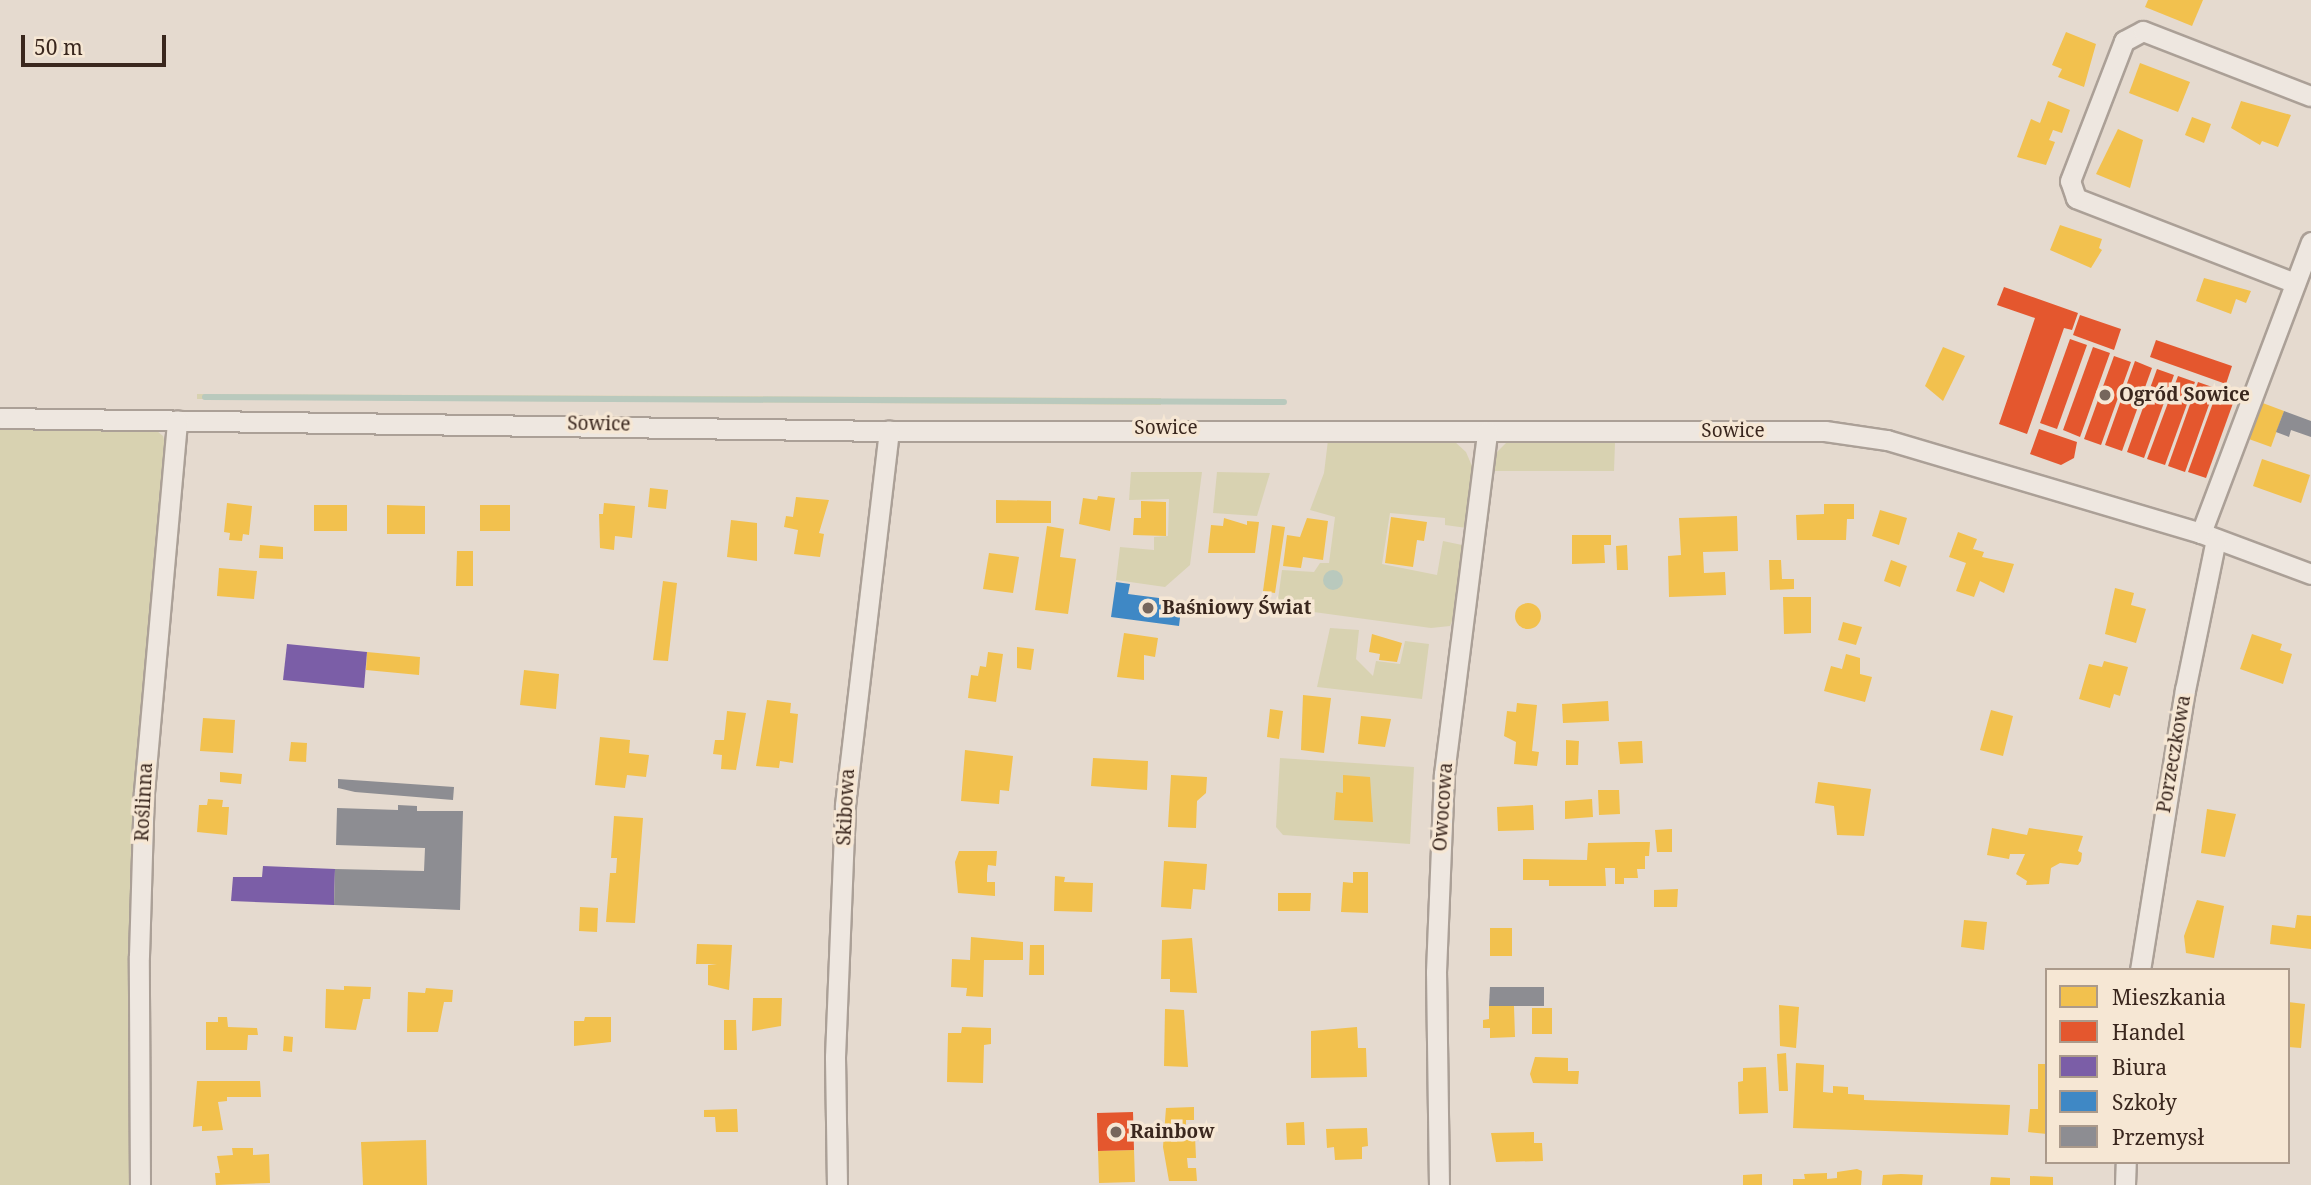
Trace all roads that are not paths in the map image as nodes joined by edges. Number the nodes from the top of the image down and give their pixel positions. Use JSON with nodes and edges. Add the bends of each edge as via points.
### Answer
{"nodes":[{"id":1,"x":2311,"y":96,"type":"edge"},
{"id":2,"x":2311,"y":242,"type":"edge"},
{"id":3,"x":2295,"y":283,"type":"junction"},
{"id":4,"x":0,"y":418,"type":"edge"},
{"id":5,"x":177,"y":420,"type":"junction"},
{"id":6,"x":889,"y":431,"type":"junction"},
{"id":7,"x":1488,"y":432,"type":"junction"},
{"id":8,"x":2208,"y":536,"type":"junction"},
{"id":9,"x":2311,"y":575,"type":"edge"},
{"id":10,"x":2140,"y":968,"type":"edge"},
{"id":11,"x":2126,"y":1164,"type":"edge"},
{"id":12,"x":139,"y":1185,"type":"edge"},
{"id":13,"x":837,"y":1185,"type":"edge"},
{"id":14,"x":1439,"y":1185,"type":"edge"},
{"id":15,"x":2125,"y":1185,"type":"edge"}],
"edges":[{"from":1,"to":3,"type":"street","via":[[2143,31],[2124,41],[2070,181],[2076,198]]},
{"from":2,"to":3,"type":"street","name":"Porzeczkowa"},
{"from":3,"to":8,"type":"street","name":"Porzeczkowa"},
{"from":4,"to":5,"type":"street","name":"Sowice"},
{"from":5,"to":6,"type":"street","name":"Sowice"},
{"from":5,"to":12,"type":"street","name":"Roślinna","via":[[144,792]]},
{"from":6,"to":7,"type":"street","name":"Sowice","via":[[1191,428]]},
{"from":6,"to":13,"type":"street","name":"Skibowa","via":[[845,805],[835,1057]]},
{"from":7,"to":8,"type":"street","name":"Sowice","via":[[1858,433]]},
{"from":7,"to":14,"type":"street","name":"Owocowa","via":[[1444,774],[1436,912]]},
{"from":8,"to":9,"type":"street","name":"Sowice"},
{"from":8,"to":10,"type":"street","name":"Porzeczkowa"},
{"from":11,"to":15,"type":"street"}]}
